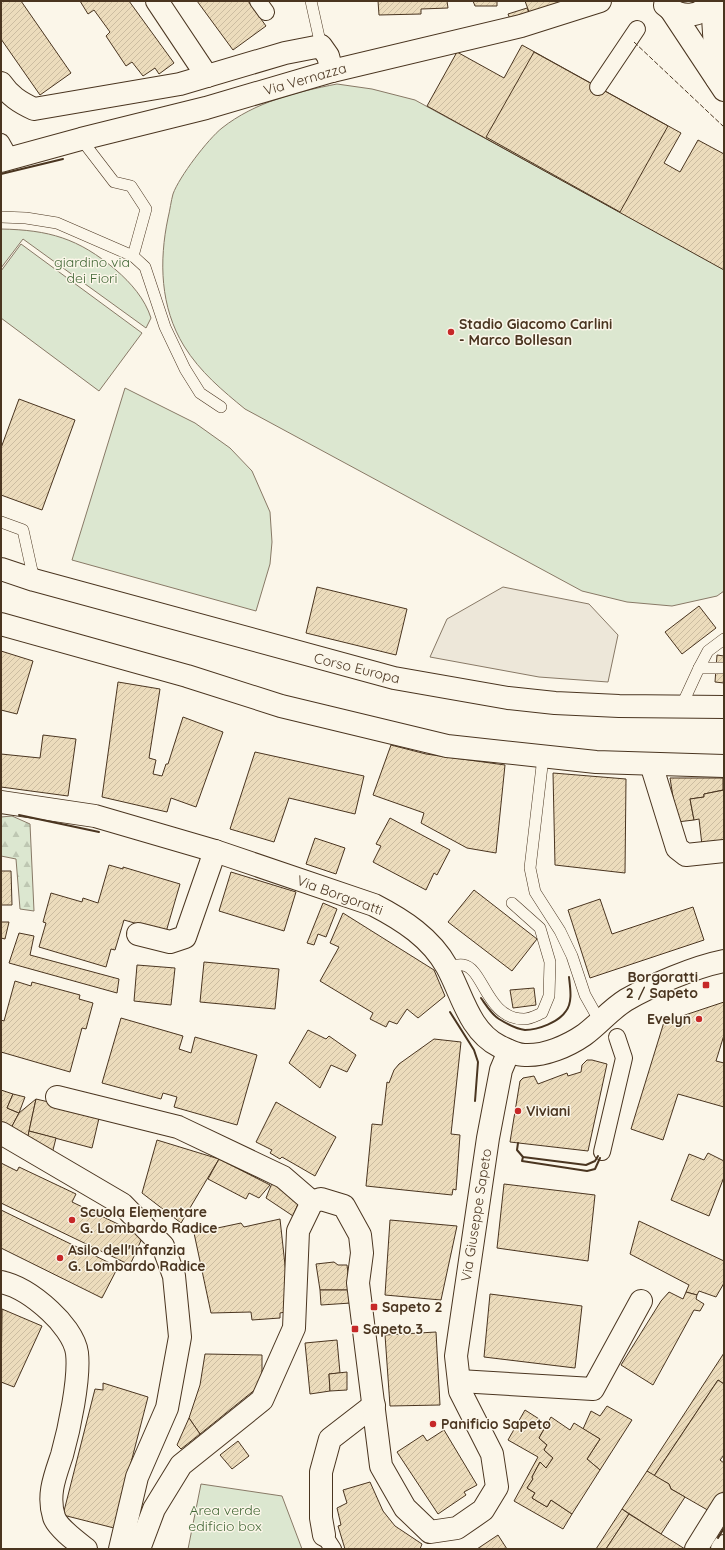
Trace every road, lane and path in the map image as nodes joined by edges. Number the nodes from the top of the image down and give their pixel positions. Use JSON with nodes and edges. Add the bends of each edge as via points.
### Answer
{"nodes":[{"id":1,"x":157,"y":1,"type":"edge"},
{"id":2,"x":312,"y":1,"type":"edge"},
{"id":3,"x":600,"y":1,"type":"edge"},
{"id":4,"x":712,"y":2,"type":"edge"},
{"id":5,"x":667,"y":6,"type":"edge"},
{"id":6,"x":637,"y":29,"type":"dead end"},
{"id":7,"x":321,"y":46,"type":"junction"},
{"id":8,"x":332,"y":71,"type":"junction"},
{"id":9,"x":207,"y":76,"type":"junction"},
{"id":10,"x":1,"y":83,"type":"edge"},
{"id":11,"x":720,"y":85,"type":"edge"},
{"id":12,"x":598,"y":87,"type":"dead end"},
{"id":13,"x":81,"y":138,"type":"junction"},
{"id":14,"x":4,"y":154,"type":"edge"},
{"id":15,"x":1,"y":217,"type":"edge"},
{"id":16,"x":134,"y":256,"type":"junction"},
{"id":17,"x":220,"y":407,"type":"dead end"},
{"id":18,"x":1,"y":522,"type":"edge"},
{"id":19,"x":1,"y":569,"type":"edge"},
{"id":20,"x":34,"y":580,"type":"junction"},
{"id":21,"x":1,"y":624,"type":"edge"},
{"id":22,"x":724,"y":639,"type":"edge"},
{"id":23,"x":699,"y":668,"type":"junction"},
{"id":24,"x":724,"y":668,"type":"edge"},
{"id":25,"x":681,"y":707,"type":"junction"},
{"id":26,"x":724,"y":707,"type":"edge"},
{"id":27,"x":542,"y":757,"type":"junction"},
{"id":28,"x":652,"y":764,"type":"junction"},
{"id":29,"x":724,"y":766,"type":"edge"},
{"id":30,"x":1,"y":802,"type":"edge"},
{"id":31,"x":215,"y":851,"type":"junction"},
{"id":32,"x":724,"y":851,"type":"edge"},
{"id":33,"x":512,"y":903,"type":"dead end"},
{"id":34,"x":138,"y":934,"type":"dead end"},
{"id":35,"x":724,"y":961,"type":"edge"},
{"id":36,"x":447,"y":967,"type":"junction"},
{"id":37,"x":599,"y":1020,"type":"junction"},
{"id":38,"x":616,"y":1037,"type":"dead end"},
{"id":39,"x":509,"y":1051,"type":"junction"},
{"id":40,"x":57,"y":1097,"type":"dead end"},
{"id":41,"x":1,"y":1134,"type":"edge"},
{"id":42,"x":602,"y":1152,"type":"dead end"},
{"id":43,"x":312,"y":1202,"type":"junction"},
{"id":44,"x":1,"y":1282,"type":"edge"},
{"id":45,"x":641,"y":1301,"type":"dead end"},
{"id":46,"x":459,"y":1382,"type":"junction"},
{"id":47,"x":374,"y":1405,"type":"junction"},
{"id":48,"x":724,"y":1504,"type":"edge"},
{"id":49,"x":435,"y":1540,"type":"edge"},
{"id":50,"x":328,"y":1542,"type":"edge"},
{"id":51,"x":724,"y":1546,"type":"edge"},
{"id":52,"x":86,"y":1549,"type":"edge"},
{"id":53,"x":120,"y":1549,"type":"edge"},
{"id":54,"x":139,"y":1549,"type":"edge"},
{"id":55,"x":696,"y":1549,"type":"edge"},
{"id":56,"x":722,"y":1549,"type":"edge"}],
"edges":[{"from":1,"to":9,"type":"street"},
{"from":2,"to":7,"type":"lane"},
{"from":3,"to":8,"type":"street","name":"Via Vernazza","via":[[521,26]]},
{"from":4,"to":5,"type":"street","via":[[700,13],[690,15],[680,15]]},
{"from":4,"to":11,"type":"street"},
{"from":5,"to":11,"type":"street"},
{"from":6,"to":12,"type":"street"},
{"from":7,"to":8,"type":"street","via":[[328,56]]},
{"from":7,"to":9,"type":"street","name":"Via Vernazza","via":[[285,53]]},
{"from":8,"to":13,"type":"street","name":"Via Vernazza","via":[[206,108]]},
{"from":9,"to":10,"type":"street","name":"Via Vernazza","via":[[180,84],[34,109],[19,102]]},
{"from":13,"to":14,"type":"street","name":"Via Vernazza"},
{"from":13,"to":16,"type":"lane","via":[[114,182],[131,186],[146,209]]},
{"from":15,"to":16,"type":"lane","via":[[57,223]]},
{"from":16,"to":17,"type":"lane","via":[[145,267],[165,327],[185,369],[200,393]]},
{"from":18,"to":20,"type":"lane","via":[[23,530]]},
{"from":19,"to":20,"type":"street","name":"Corso Europa"},
{"from":20,"to":25,"type":"street","name":"Corso Europa","via":[[394,678],[508,698],[619,706]]},
{"from":21,"to":27,"type":"street","via":[[187,676],[281,706],[447,746]]},
{"from":22,"to":23,"type":"lane","via":[[708,651]]},
{"from":23,"to":24,"type":"lane"},
{"from":23,"to":25,"type":"lane"},
{"from":25,"to":26,"type":"street","name":"Corso Europa"},
{"from":27,"to":28,"type":"street"},
{"from":27,"to":37,"type":"lane","via":[[530,868],[535,892],[560,931],[572,956],[585,995]]},
{"from":28,"to":29,"type":"street"},
{"from":28,"to":32,"type":"street","via":[[677,848],[686,855]]},
{"from":30,"to":31,"type":"street","name":"Via Borgoratti","via":[[95,816]]},
{"from":31,"to":34,"type":"street","via":[[185,937],[170,942]]},
{"from":31,"to":36,"type":"street","name":"Via Borgoratti","via":[[374,905],[394,915],[433,946]]},
{"from":33,"to":36,"type":"lane","via":[[540,928],[550,962],[549,996],[542,1014],[525,1019],[508,1016],[494,1005],[471,968],[462,965]]},
{"from":35,"to":37,"type":"street","name":"Via Borgoratti","via":[[669,979],[636,995]]},
{"from":36,"to":39,"type":"street","name":"Via Borgoratti","via":[[461,998],[483,1034]]},
{"from":37,"to":39,"type":"street","name":"Via Borgoratti","via":[[584,1035],[542,1054],[524,1055]]},
{"from":38,"to":42,"type":"street","via":[[624,1058]]},
{"from":39,"to":46,"type":"street","name":"Via Giuseppe Sapeto","via":[[501,1070],[489,1131],[467,1272],[456,1356]]},
{"from":40,"to":43,"type":"street","via":[[178,1127],[283,1177]]},
{"from":41,"to":53,"type":"street","via":[[122,1204],[164,1246],[174,1276],[180,1337],[167,1408],[137,1477]]},
{"from":43,"to":47,"type":"street","name":"Via Giuseppe Sapeto","via":[[321,1199],[344,1206],[360,1235],[362,1253],[358,1283]]},
{"from":43,"to":54,"type":"street","via":[[298,1231],[294,1328],[262,1400],[181,1465],[154,1509]]},
{"from":44,"to":52,"type":"street","via":[[11,1284],[38,1299],[63,1322],[77,1353],[75,1392],[50,1494],[54,1519]]},
{"from":45,"to":46,"type":"street","via":[[593,1389]]},
{"from":46,"to":49,"type":"street","name":"Via Giuseppe Sapeto","via":[[460,1391],[492,1454],[497,1488],[483,1510],[458,1528]]},
{"from":47,"to":49,"type":"street","name":"Via Giuseppe Sapeto","via":[[381,1466],[404,1508]]},
{"from":47,"to":50,"type":"street","via":[[330,1439],[321,1472],[321,1518]]},
{"from":48,"to":55,"type":"street"},
{"from":51,"to":56,"type":"street"}]}
